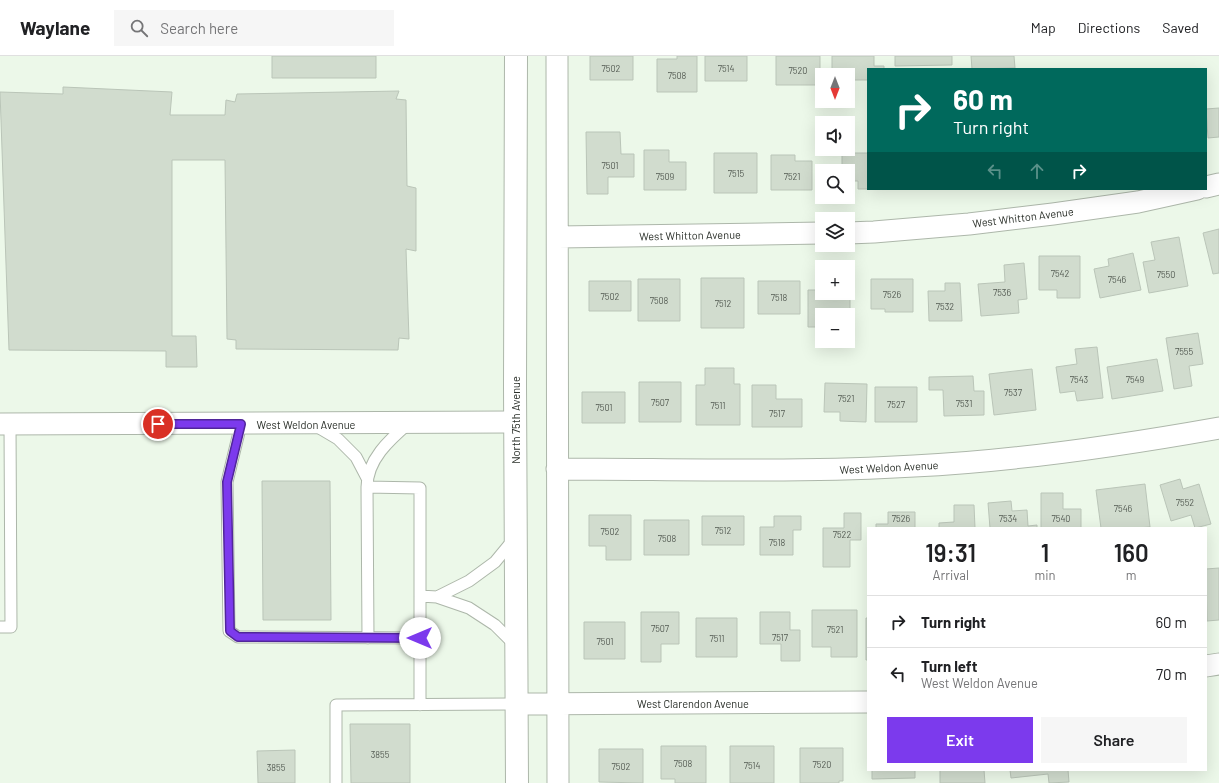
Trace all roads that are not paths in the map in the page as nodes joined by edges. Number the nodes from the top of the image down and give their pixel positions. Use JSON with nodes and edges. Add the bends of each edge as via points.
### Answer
{"nodes":[{"id":1,"x":516,"y":56,"type":"edge"},
{"id":2,"x":557,"y":56,"type":"edge"},
{"id":3,"x":1219,"y":184,"type":"edge"},
{"id":4,"x":1207,"y":187,"type":"edge"},
{"id":5,"x":1192,"y":190,"type":"edge"},
{"id":6,"x":815,"y":233,"type":"edge"},
{"id":7,"x":855,"y":233,"type":"edge"},
{"id":8,"x":558,"y":237,"type":"junction"},
{"id":9,"x":515,"y":422,"type":"junction"},
{"id":10,"x":409,"y":423,"type":"junction"},
{"id":11,"x":5,"y":424,"type":"edge"},
{"id":12,"x":241,"y":424,"type":"junction"},
{"id":13,"x":312,"y":424,"type":"junction"},
{"id":14,"x":1219,"y":428,"type":"edge"},
{"id":15,"x":557,"y":469,"type":"junction"},
{"id":16,"x":367,"y":482,"type":"junction"},
{"id":17,"x":516,"y":537,"type":"junction"},
{"id":18,"x":420,"y":596,"type":"junction"},
{"id":19,"x":437,"y":597,"type":"junction"},
{"id":20,"x":0,"y":627,"type":"edge"},
{"id":21,"x":368,"y":638,"type":"junction"},
{"id":22,"x":420,"y":638,"type":"junction"},
{"id":23,"x":516,"y":647,"type":"junction"},
{"id":24,"x":1219,"y":664,"type":"edge"},
{"id":25,"x":1207,"y":666,"type":"edge"},
{"id":26,"x":867,"y":702,"type":"edge"},
{"id":27,"x":517,"y":704,"type":"junction"},
{"id":28,"x":558,"y":704,"type":"junction"},
{"id":29,"x":420,"y":705,"type":"junction"},
{"id":30,"x":336,"y":783,"type":"edge"},
{"id":31,"x":517,"y":783,"type":"edge"},
{"id":32,"x":558,"y":783,"type":"edge"}],
"edges":[{"from":1,"to":9,"type":"main road","name":"North 75th Avenue"},
{"from":2,"to":8,"type":"street"},
{"from":3,"to":4,"type":"street"},
{"from":5,"to":7,"type":"street","name":"West Whitton Avenue","via":[[1138,202],[1053,214],[969,224]]},
{"from":6,"to":8,"type":"street","name":"West Whitton Avenue"},
{"from":8,"to":15,"type":"street"},
{"from":9,"to":10,"type":"street","name":"West Weldon Avenue"},
{"from":9,"to":17,"type":"main road","name":"North 75th Avenue"},
{"from":10,"to":13,"type":"street","name":"West Weldon Avenue"},
{"from":10,"to":16,"type":"lane","via":[[390,439],[376,458]]},
{"from":11,"to":12,"type":"street","name":"West Weldon Avenue"},
{"from":11,"to":20,"type":"lane","via":[[11,627]]},
{"from":12,"to":13,"type":"street","name":"West Weldon Avenue"},
{"from":12,"to":21,"type":"lane","via":[[227,482],[230,631],[238,637]]},
{"from":13,"to":16,"type":"lane","via":[[338,439],[356,457]]},
{"from":14,"to":15,"type":"street","name":"West Weldon Avenue","via":[[1055,454],[915,466],[836,469]]},
{"from":15,"to":28,"type":"street"},
{"from":16,"to":18,"type":"lane","via":[[420,488]]},
{"from":16,"to":21,"type":"lane"},
{"from":17,"to":19,"type":"lane","via":[[495,562],[469,581]]},
{"from":17,"to":23,"type":"main road","name":"North 75th Avenue"},
{"from":18,"to":19,"type":"lane"},
{"from":18,"to":22,"type":"lane"},
{"from":19,"to":23,"type":"lane","via":[[470,608],[495,625]]},
{"from":21,"to":22,"type":"lane"},
{"from":22,"to":29,"type":"lane"},
{"from":23,"to":27,"type":"main road","name":"North 75th Avenue"},
{"from":24,"to":25,"type":"street"},
{"from":26,"to":28,"type":"street","name":"West Clarendon Avenue"},
{"from":27,"to":28,"type":"street","name":"West Clarendon Avenue"},
{"from":27,"to":29,"type":"lane"},
{"from":27,"to":31,"type":"main road","name":"North 75th Avenue"},
{"from":28,"to":32,"type":"street"},
{"from":29,"to":30,"type":"lane","via":[[336,705]]}]}
